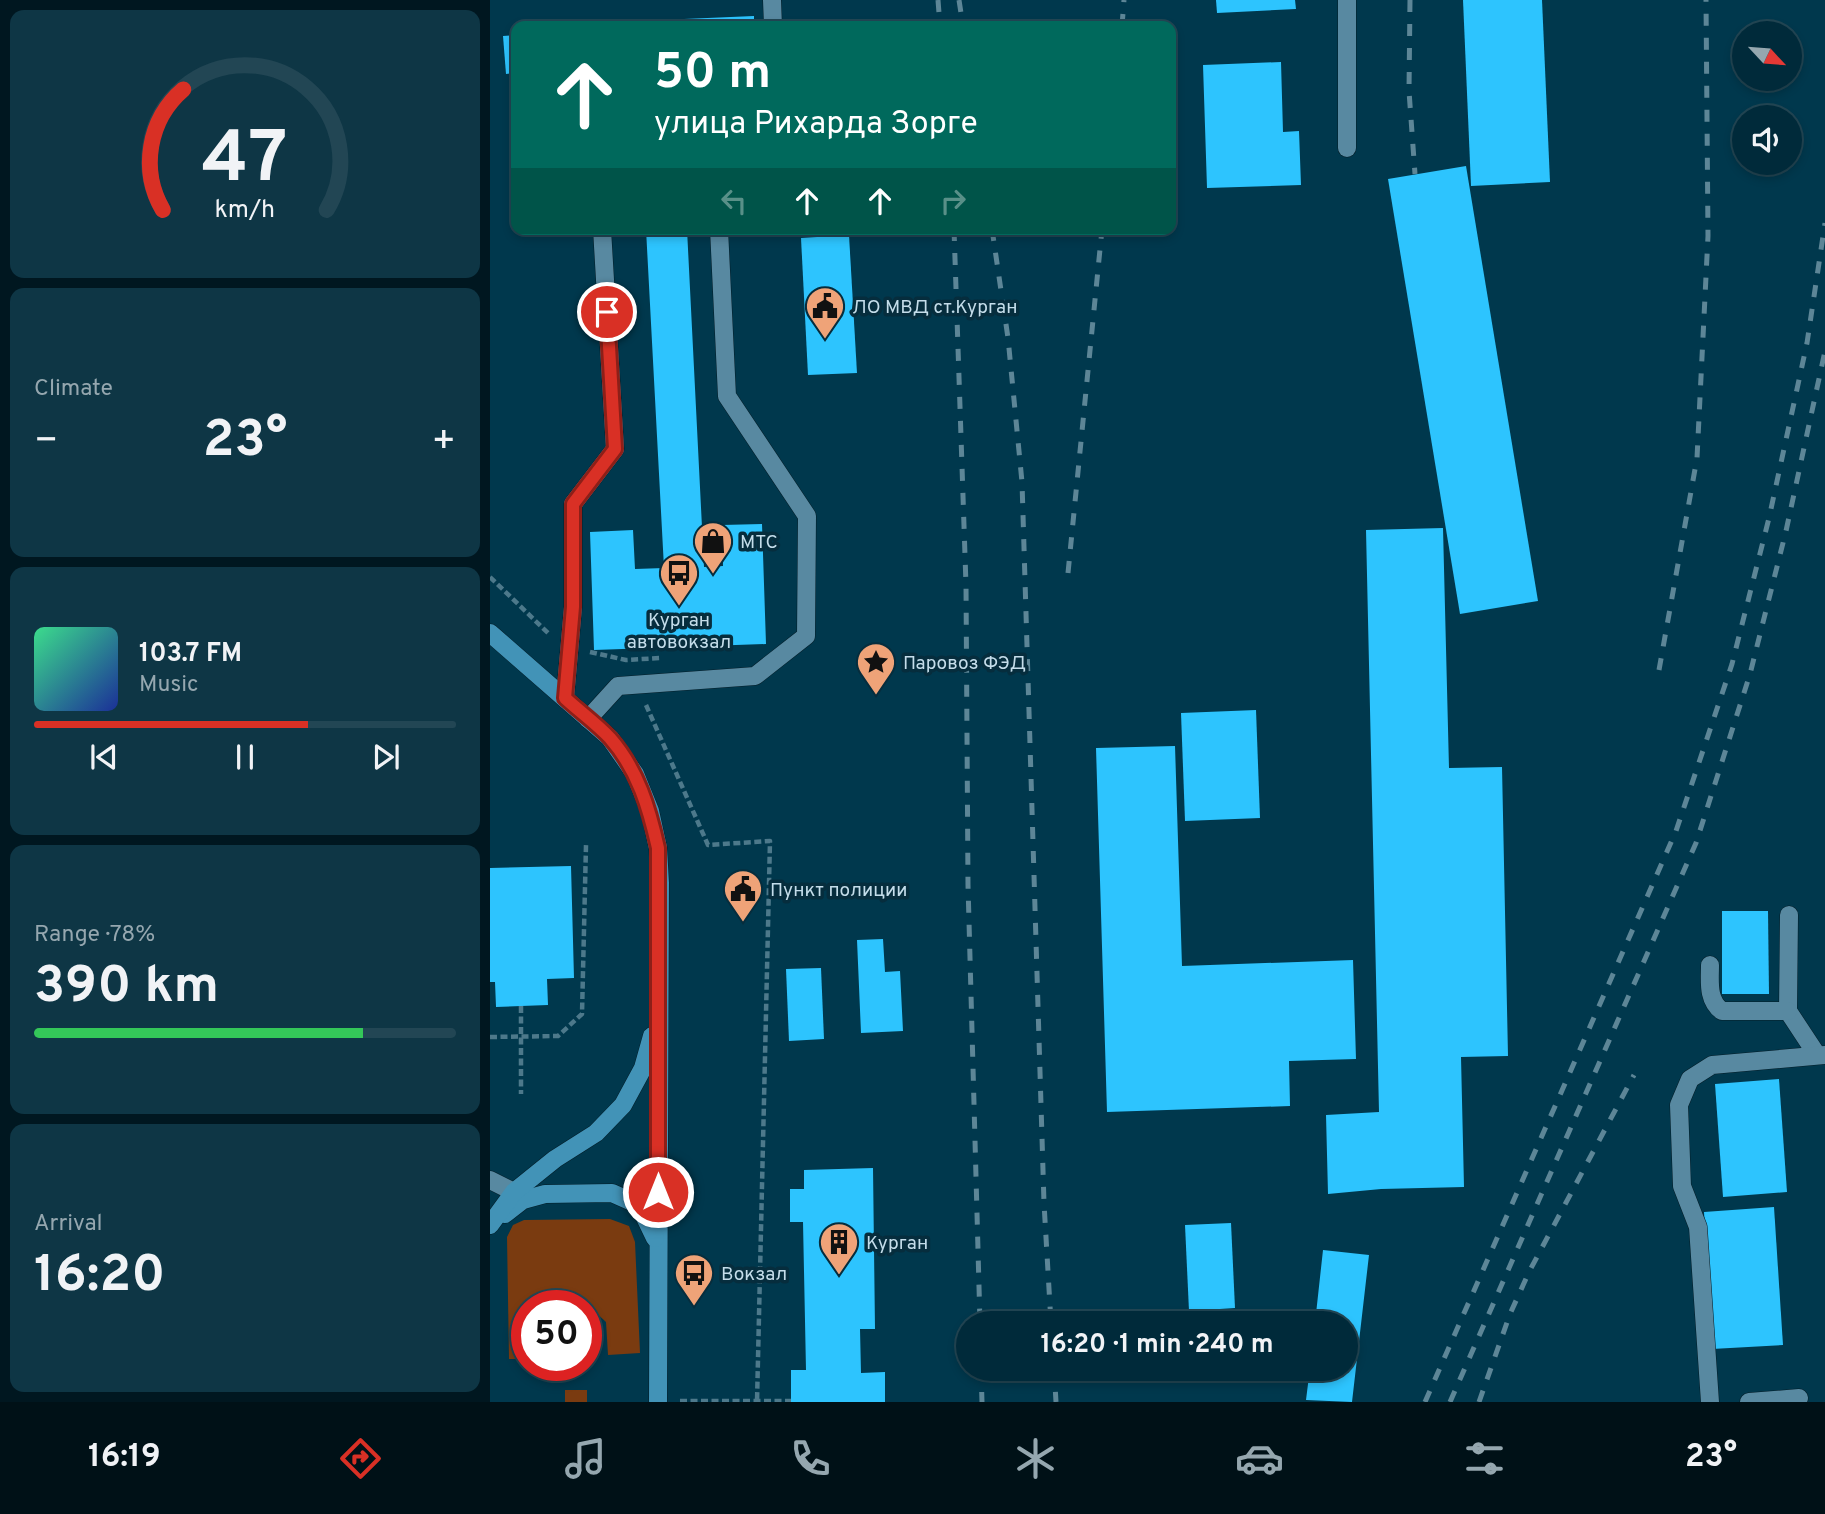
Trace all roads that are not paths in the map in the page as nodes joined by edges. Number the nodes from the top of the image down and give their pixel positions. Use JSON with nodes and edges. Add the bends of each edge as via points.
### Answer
{"nodes":[{"id":1,"x":772,"y":0,"type":"edge"},
{"id":2,"x":1347,"y":0,"type":"edge"},
{"id":3,"x":773,"y":21,"type":"edge"},
{"id":4,"x":1347,"y":148,"type":"dead end"},
{"id":5,"x":602,"y":235,"type":"edge"},
{"id":6,"x":719,"y":235,"type":"edge"},
{"id":7,"x":490,"y":633,"type":"edge"},
{"id":8,"x":565,"y":698,"type":"junction"},
{"id":9,"x":588,"y":719,"type":"junction"},
{"id":10,"x":1789,"y":915,"type":"dead end"},
{"id":11,"x":1710,"y":965,"type":"dead end"},
{"id":12,"x":659,"y":1009,"type":"junction"},
{"id":13,"x":1788,"y":1011,"type":"junction"},
{"id":14,"x":1821,"y":1055,"type":"edge"},
{"id":15,"x":490,"y":1180,"type":"edge"},
{"id":16,"x":514,"y":1192,"type":"junction"},
{"id":17,"x":490,"y":1225,"type":"edge"},
{"id":18,"x":657,"y":1244,"type":"junction"},
{"id":19,"x":1799,"y":1398,"type":"dead end"},
{"id":20,"x":658,"y":1402,"type":"edge"},
{"id":21,"x":1710,"y":1402,"type":"edge"},
{"id":22,"x":1749,"y":1402,"type":"edge"}],
"edges":[{"from":1,"to":3,"type":"lane"},
{"from":2,"to":4,"type":"lane"},
{"from":5,"to":8,"type":"lane","via":[[615,449],[573,504],[573,607]]},
{"from":6,"to":9,"type":"lane","via":[[727,396],[807,516],[806,636],[755,676],[618,686]]},
{"from":7,"to":8,"type":"main road"},
{"from":8,"to":9,"type":"main road"},
{"from":9,"to":12,"type":"main road","via":[[610,738],[635,774],[650,811],[660,883]]},
{"from":10,"to":13,"type":"lane"},
{"from":11,"to":13,"type":"lane","via":[[1711,996],[1722,1011]]},
{"from":12,"to":16,"type":"main road","via":[[643,1068],[623,1105],[596,1133]]},
{"from":12,"to":18,"type":"main road"},
{"from":13,"to":14,"type":"lane"},
{"from":14,"to":21,"type":"lane","via":[[1712,1065],[1690,1079],[1679,1105],[1682,1186],[1698,1227]]},
{"from":15,"to":16,"type":"lane"},
{"from":16,"to":17,"type":"main road"},
{"from":17,"to":18,"type":"main road","via":[[523,1200],[545,1194],[612,1193],[639,1205]]},
{"from":18,"to":20,"type":"main road"},
{"from":19,"to":22,"type":"lane"}]}
